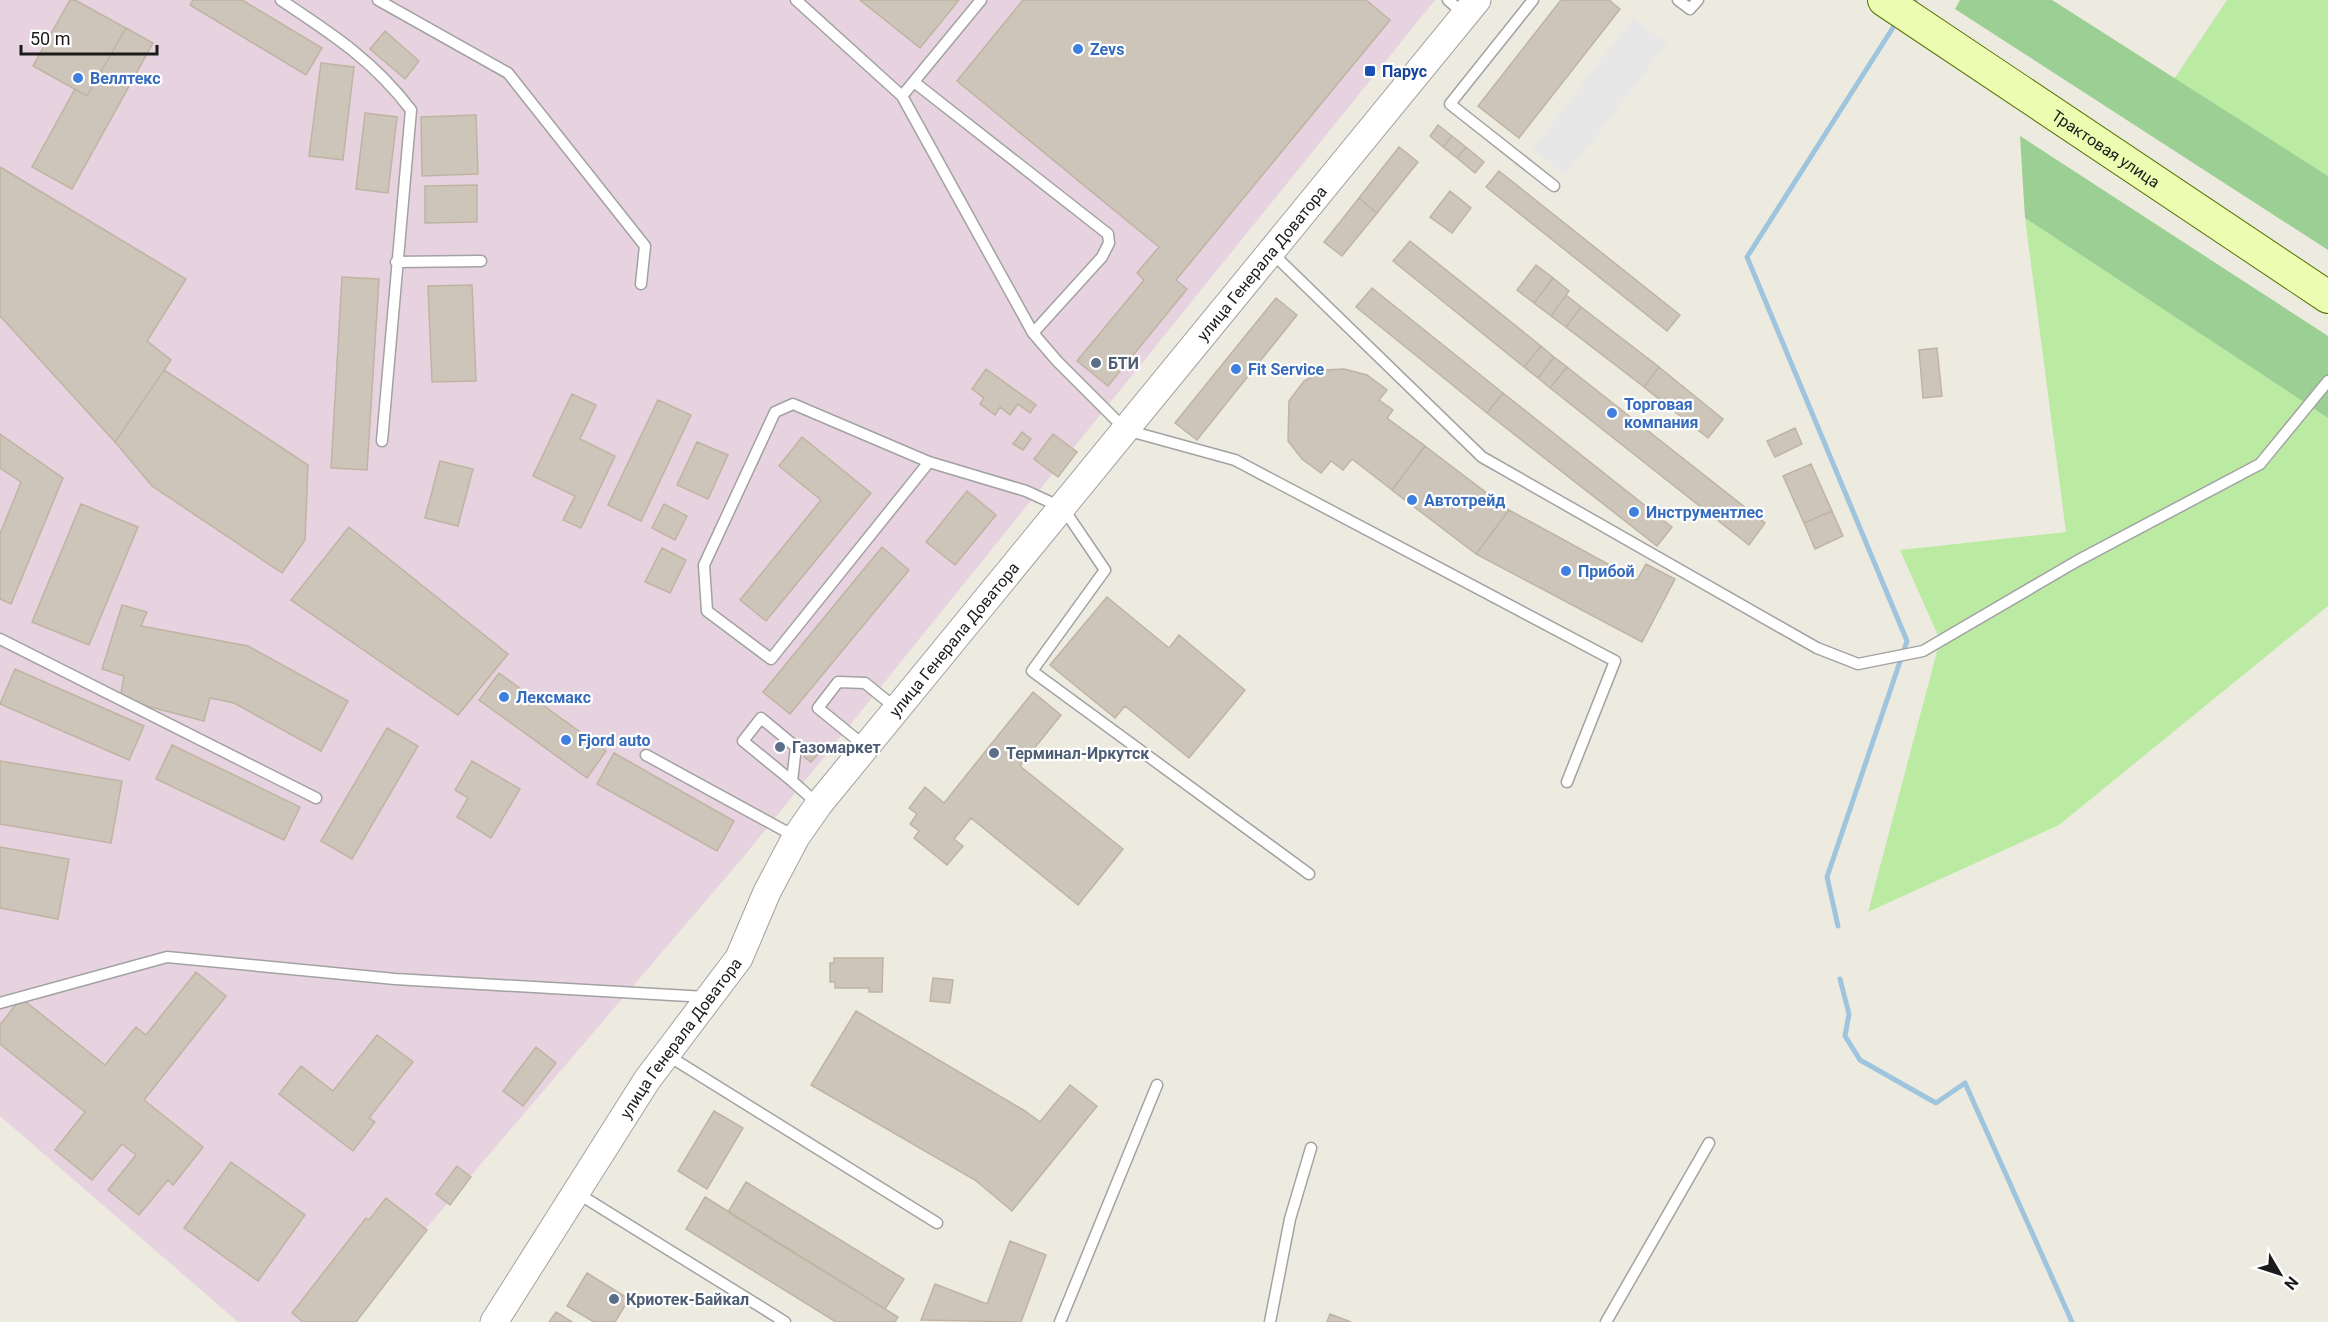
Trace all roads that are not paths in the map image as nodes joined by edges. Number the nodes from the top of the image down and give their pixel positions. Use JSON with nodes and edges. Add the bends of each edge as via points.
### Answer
{"nodes":[{"id":1,"x":281,"y":0,"type":"edge"},
{"id":2,"x":378,"y":0,"type":"edge"},
{"id":3,"x":796,"y":0,"type":"edge"},
{"id":4,"x":981,"y":0,"type":"edge"},
{"id":5,"x":1533,"y":0,"type":"edge"},
{"id":6,"x":1678,"y":0,"type":"edge"},
{"id":7,"x":1698,"y":0,"type":"edge"},
{"id":8,"x":1884,"y":0,"type":"edge"},
{"id":9,"x":1464,"y":5,"type":"edge"},
{"id":10,"x":914,"y":82,"type":"junction"},
{"id":11,"x":902,"y":96,"type":"junction"},
{"id":12,"x":1554,"y":186,"type":"dead end"},
{"id":13,"x":1271,"y":252,"type":"junction"},
{"id":14,"x":396,"y":261,"type":"junction"},
{"id":15,"x":481,"y":261,"type":"dead end"},
{"id":16,"x":641,"y":284,"type":"dead end"},
{"id":17,"x":2328,"y":297,"type":"edge"},
{"id":18,"x":1033,"y":333,"type":"junction"},
{"id":19,"x":2328,"y":381,"type":"edge"},
{"id":20,"x":1126,"y":430,"type":"junction"},
{"id":21,"x":382,"y":441,"type":"dead end"},
{"id":22,"x":929,"y":462,"type":"junction"},
{"id":23,"x":1063,"y":508,"type":"junction"},
{"id":24,"x":0,"y":639,"type":"edge"},
{"id":25,"x":898,"y":710,"type":"junction"},
{"id":26,"x":867,"y":747,"type":"junction"},
{"id":27,"x":646,"y":755,"type":"dead end"},
{"id":28,"x":792,"y":781,"type":"junction"},
{"id":29,"x":1567,"y":782,"type":"dead end"},
{"id":30,"x":316,"y":798,"type":"dead end"},
{"id":31,"x":819,"y":804,"type":"junction"},
{"id":32,"x":796,"y":837,"type":"junction"},
{"id":33,"x":1309,"y":874,"type":"dead end"},
{"id":34,"x":709,"y":997,"type":"junction"},
{"id":35,"x":0,"y":1003,"type":"edge"},
{"id":36,"x":666,"y":1055,"type":"junction"},
{"id":37,"x":1157,"y":1085,"type":"dead end"},
{"id":38,"x":1709,"y":1143,"type":"dead end"},
{"id":39,"x":1311,"y":1148,"type":"dead end"},
{"id":40,"x":576,"y":1193,"type":"junction"},
{"id":41,"x":937,"y":1223,"type":"dead end"},
{"id":42,"x":494,"y":1322,"type":"edge"},
{"id":43,"x":785,"y":1322,"type":"edge"},
{"id":44,"x":1060,"y":1322,"type":"edge"},
{"id":45,"x":1270,"y":1322,"type":"edge"},
{"id":46,"x":1606,"y":1322,"type":"edge"}],
"edges":[{"from":1,"to":14,"type":"lane","via":[[355,50],[390,82],[411,110]]},
{"from":2,"to":16,"type":"lane","via":[[508,73],[645,246]]},
{"from":3,"to":11,"type":"lane"},
{"from":4,"to":10,"type":"lane"},
{"from":5,"to":12,"type":"lane","via":[[1450,104]]},
{"from":6,"to":7,"type":"lane","via":[[1689,9]]},
{"from":8,"to":17,"type":"main road","name":"Трактовая улица"},
{"from":9,"to":13,"type":"street","name":"улица Генерала Доватора"},
{"from":10,"to":11,"type":"lane"},
{"from":10,"to":18,"type":"lane","via":[[1108,234],[1109,243],[1102,257]]},
{"from":11,"to":18,"type":"lane"},
{"from":13,"to":19,"type":"lane","via":[[1482,457],[1817,648],[1858,664],[1923,651],[2077,561],[2260,464]]},
{"from":13,"to":20,"type":"street","name":"улица Генерала Доватора"},
{"from":14,"to":15,"type":"lane"},
{"from":14,"to":21,"type":"lane"},
{"from":18,"to":20,"type":"lane"},
{"from":20,"to":23,"type":"street","name":"улица Генерала Доватора"},
{"from":20,"to":29,"type":"lane","via":[[1235,460],[1615,661]]},
{"from":22,"to":22,"type":"lane","via":[[793,404],[775,412],[704,565],[707,611],[771,659]]},
{"from":22,"to":23,"type":"lane","via":[[1026,491]]},
{"from":23,"to":25,"type":"street","name":"улица Генерала Доватора"},
{"from":23,"to":33,"type":"lane","via":[[1105,570],[1032,671]]},
{"from":24,"to":30,"type":"lane"},
{"from":25,"to":26,"type":"street","name":"улица Генерала Доватора"},
{"from":25,"to":26,"type":"lane","via":[[865,683],[838,682],[818,708]]},
{"from":26,"to":31,"type":"street","name":"улица Генерала Доватора"},
{"from":27,"to":32,"type":"lane"},
{"from":28,"to":28,"type":"lane","via":[[796,747],[761,718],[743,741]]},
{"from":28,"to":31,"type":"lane"},
{"from":31,"to":32,"type":"street","name":"улица Генерала Доватора"},
{"from":32,"to":34,"type":"street","name":"улица Генерала Доватора","via":[[766,892],[739,958]]},
{"from":34,"to":35,"type":"lane","via":[[395,979],[167,957]]},
{"from":34,"to":36,"type":"street","name":"улица Генерала Доватора"},
{"from":36,"to":40,"type":"street","name":"улица Генерала Доватора"},
{"from":36,"to":41,"type":"lane"},
{"from":37,"to":44,"type":"lane"},
{"from":38,"to":46,"type":"lane"},
{"from":39,"to":45,"type":"lane","via":[[1290,1219]]},
{"from":40,"to":42,"type":"street","name":"улица Генерала Доватора"},
{"from":40,"to":43,"type":"lane"}]}
